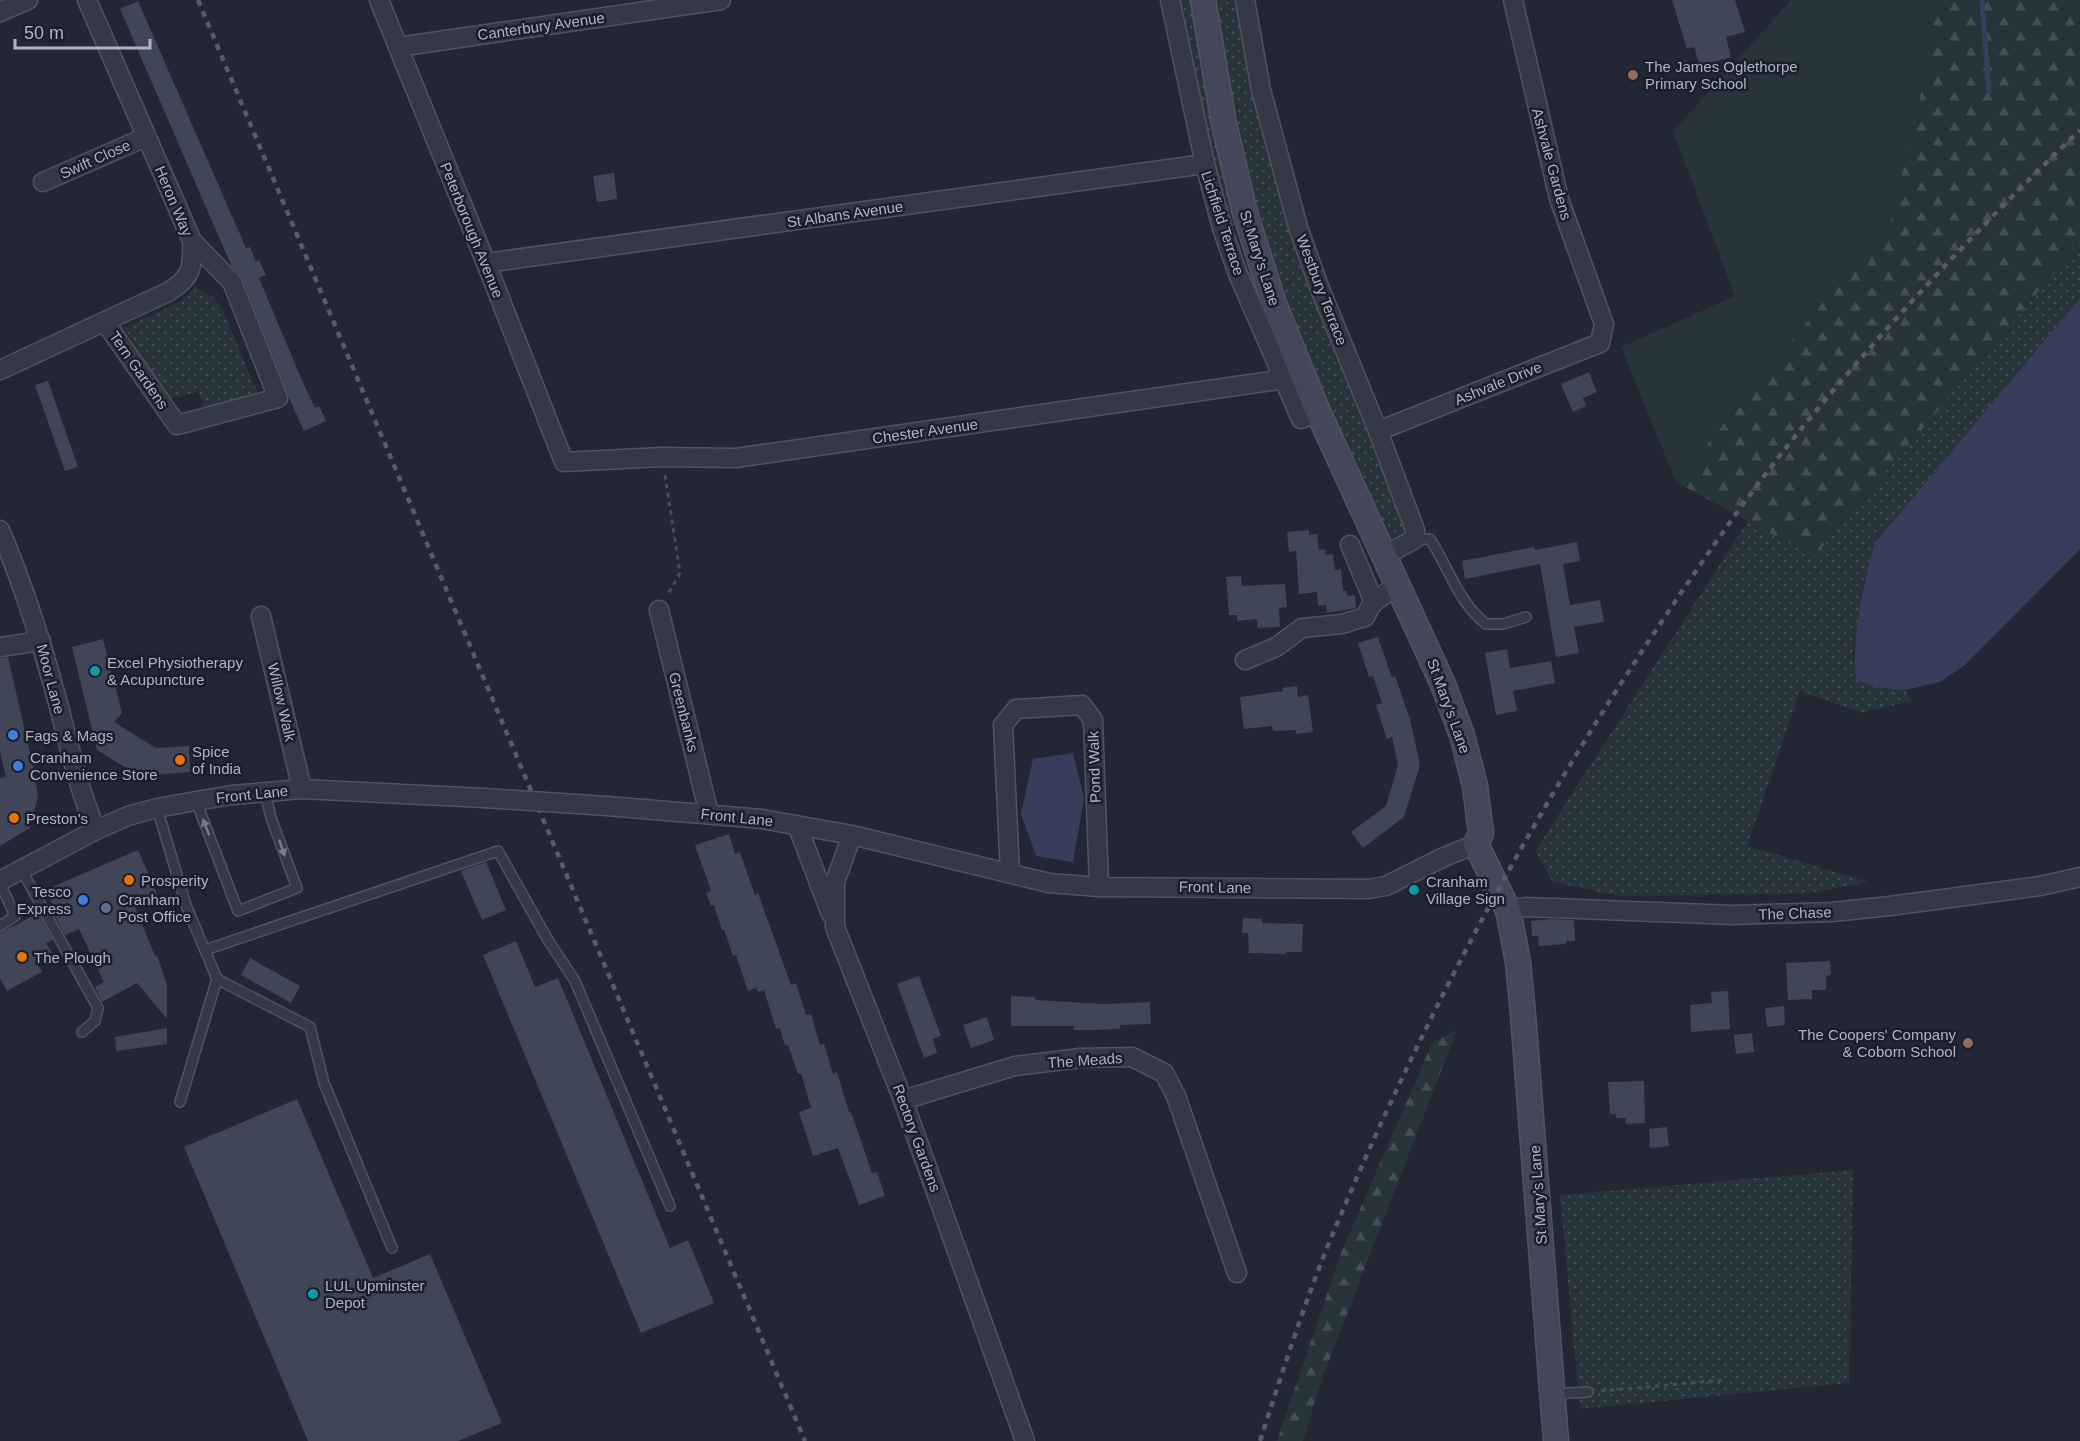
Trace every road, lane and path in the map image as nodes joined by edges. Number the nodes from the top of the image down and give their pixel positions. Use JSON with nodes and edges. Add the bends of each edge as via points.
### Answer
{"nodes":[{"id":1,"x":28,"y":0,"type":"edge"},
{"id":2,"x":87,"y":0,"type":"edge"},
{"id":3,"x":379,"y":0,"type":"edge"},
{"id":4,"x":721,"y":0,"type":"edge"},
{"id":5,"x":1170,"y":0,"type":"edge"},
{"id":6,"x":1203,"y":0,"type":"edge"},
{"id":7,"x":1245,"y":0,"type":"edge"},
{"id":8,"x":1513,"y":0,"type":"edge"},
{"id":9,"x":0,"y":12,"type":"edge"},
{"id":10,"x":398,"y":47,"type":"junction"},
{"id":11,"x":146,"y":137,"type":"junction"},
{"id":12,"x":1205,"y":164,"type":"junction"},
{"id":13,"x":43,"y":182,"type":"dead end"},
{"id":14,"x":192,"y":241,"type":"junction"},
{"id":15,"x":486,"y":263,"type":"junction"},
{"id":16,"x":105,"y":322,"type":"junction"},
{"id":17,"x":1604,"y":324,"type":"joint"},
{"id":18,"x":0,"y":370,"type":"edge"},
{"id":19,"x":1285,"y":379,"type":"junction"},
{"id":20,"x":1318,"y":412,"type":"junction"},
{"id":21,"x":1378,"y":430,"type":"junction"},
{"id":22,"x":662,"y":457,"type":"junction"},
{"id":23,"x":564,"y":462,"type":"joint"},
{"id":24,"x":0,"y":530,"type":"edge"},
{"id":25,"x":1414,"y":539,"type":"junction"},
{"id":26,"x":1350,"y":544,"type":"dead end"},
{"id":27,"x":1384,"y":556,"type":"junction"},
{"id":28,"x":1398,"y":584,"type":"junction"},
{"id":29,"x":1374,"y":602,"type":"junction"},
{"id":30,"x":659,"y":610,"type":"joint"},
{"id":31,"x":261,"y":616,"type":"dead end"},
{"id":32,"x":1526,"y":617,"type":"dead end"},
{"id":33,"x":41,"y":641,"type":"junction"},
{"id":34,"x":0,"y":647,"type":"edge"},
{"id":35,"x":1245,"y":660,"type":"dead end"},
{"id":36,"x":302,"y":789,"type":"junction"},
{"id":37,"x":265,"y":792,"type":"junction"},
{"id":38,"x":196,"y":801,"type":"junction"},
{"id":39,"x":157,"y":808,"type":"junction"},
{"id":40,"x":709,"y":814,"type":"junction"},
{"id":41,"x":797,"y":825,"type":"junction"},
{"id":42,"x":96,"y":830,"type":"junction"},
{"id":43,"x":852,"y":835,"type":"junction"},
{"id":44,"x":1476,"y":844,"type":"junction"},
{"id":45,"x":21,"y":869,"type":"junction"},
{"id":46,"x":1010,"y":873,"type":"junction"},
{"id":47,"x":2080,"y":877,"type":"edge"},
{"id":48,"x":0,"y":882,"type":"edge"},
{"id":49,"x":1099,"y":887,"type":"junction"},
{"id":50,"x":1508,"y":910,"type":"junction"},
{"id":51,"x":0,"y":926,"type":"edge"},
{"id":52,"x":835,"y":927,"type":"junction"},
{"id":53,"x":205,"y":950,"type":"junction"},
{"id":54,"x":217,"y":979,"type":"junction"},
{"id":55,"x":81,"y":1032,"type":"dead end"},
{"id":56,"x":903,"y":1100,"type":"junction"},
{"id":57,"x":180,"y":1102,"type":"dead end"},
{"id":58,"x":670,"y":1206,"type":"dead end"},
{"id":59,"x":392,"y":1248,"type":"dead end"},
{"id":60,"x":1237,"y":1273,"type":"dead end"},
{"id":61,"x":1725,"y":1380,"type":"dead end"},
{"id":62,"x":1588,"y":1392,"type":"joint"},
{"id":63,"x":1554,"y":1394,"type":"junction"},
{"id":64,"x":1025,"y":1441,"type":"edge"},
{"id":65,"x":1556,"y":1441,"type":"edge"}],
"edges":[{"from":1,"to":9,"type":"street"},
{"from":2,"to":11,"type":"street","name":"Heron Way"},
{"from":3,"to":10,"type":"street","name":"Peterborough Avenue"},
{"from":4,"to":10,"type":"street","name":"Canterbury Avenue"},
{"from":5,"to":12,"type":"street","name":"Lichfield Terrace"},
{"from":6,"to":20,"type":"main road","name":"St Mary's Lane","via":[[1218,95],[1245,213],[1274,304]]},
{"from":7,"to":21,"type":"street","name":"Westbury Terrace","via":[[1261,90],[1298,227]]},
{"from":8,"to":17,"type":"street","name":"Ashvale Gardens","via":[[1559,199]]},
{"from":10,"to":15,"type":"street","name":"Peterborough Avenue"},
{"from":11,"to":13,"type":"street","name":"Swift Close"},
{"from":11,"to":14,"type":"street","name":"Heron Way"},
{"from":12,"to":15,"type":"street","name":"St Albans Avenue"},
{"from":12,"to":19,"type":"street","name":"Lichfield Terrace","via":[[1238,274]]},
{"from":14,"to":16,"type":"street","name":"Heron Way","via":[[193,263],[184,282]]},
{"from":14,"to":16,"type":"street","name":"Tern Gardens","via":[[232,282],[278,398],[177,425]]},
{"from":15,"to":23,"type":"street","name":"Peterborough Avenue"},
{"from":16,"to":18,"type":"street","name":"Heron Way"},
{"from":17,"to":21,"type":"street","name":"Ashvale Drive","via":[[1600,343]]},
{"from":19,"to":20,"type":"street","name":"Lichfield Terrace","via":[[1301,420]]},
{"from":19,"to":22,"type":"street","name":"Chester Avenue","via":[[736,458]]},
{"from":20,"to":27,"type":"main road","name":"St Mary's Lane"},
{"from":21,"to":25,"type":"street","name":"Westbury Terrace","via":[[1413,523]]},
{"from":22,"to":23,"type":"street","name":"Chester Avenue"},
{"from":22,"to":30,"type":"path","via":[[680,573]]},
{"from":24,"to":33,"type":"street","name":"Moor Lane"},
{"from":25,"to":27,"type":"street"},
{"from":25,"to":32,"type":"lane","via":[[1430,539],[1464,602],[1486,624]]},
{"from":26,"to":29,"type":"street"},
{"from":27,"to":28,"type":"main road","name":"St Mary's Lane"},
{"from":28,"to":29,"type":"street"},
{"from":28,"to":44,"type":"main road","name":"St Mary's Lane","via":[[1462,735],[1480,815],[1481,833]]},
{"from":29,"to":35,"type":"street","via":[[1365,617],[1302,628],[1276,647]]},
{"from":30,"to":40,"type":"street","name":"Greenbanks"},
{"from":31,"to":36,"type":"street","name":"Willow Walk"},
{"from":33,"to":34,"type":"street"},
{"from":33,"to":42,"type":"street","name":"Moor Lane"},
{"from":36,"to":37,"type":"street","name":"Front Lane"},
{"from":36,"to":40,"type":"street","name":"Front Lane","bridge":true},
{"from":37,"to":38,"type":"street","name":"Front Lane"},
{"from":37,"to":38,"type":"lane","one_way":true,"via":[[297,888],[238,911]]},
{"from":38,"to":39,"type":"street","name":"Front Lane"},
{"from":39,"to":42,"type":"street","name":"Front Lane"},
{"from":39,"to":53,"type":"lane","via":[[186,905]]},
{"from":40,"to":41,"type":"street","name":"Front Lane"},
{"from":41,"to":43,"type":"street","name":"Front Lane"},
{"from":41,"to":52,"type":"street"},
{"from":42,"to":45,"type":"street","name":"Front Lane"},
{"from":43,"to":46,"type":"street","name":"Front Lane"},
{"from":43,"to":52,"type":"street","name":"Rectory Gardens","via":[[835,882]]},
{"from":44,"to":49,"type":"street","name":"Front Lane","via":[[1386,886],[1368,889]]},
{"from":44,"to":50,"type":"main road","name":"St Mary's Lane"},
{"from":45,"to":48,"type":"street","name":"Front Lane"},
{"from":45,"to":55,"type":"lane","via":[[98,1008],[95,1021]]},
{"from":46,"to":49,"type":"street","name":"Front Lane","via":[[1048,883]]},
{"from":46,"to":49,"type":"street","name":"Pond Walk","via":[[1003,725],[1016,709],[1082,705],[1093,720]]},
{"from":47,"to":50,"type":"street","name":"The Chase","via":[[2040,886],[1832,912],[1734,915],[1526,907]]},
{"from":48,"to":51,"type":"lane","via":[[15,916]]},
{"from":50,"to":63,"type":"main road","name":"St Mary's Lane","via":[[1518,962]]},
{"from":52,"to":56,"type":"street","name":"Rectory Gardens"},
{"from":53,"to":54,"type":"lane"},
{"from":53,"to":58,"type":"lane","via":[[498,851],[575,981]]},
{"from":54,"to":57,"type":"lane"},
{"from":54,"to":59,"type":"lane","via":[[310,1026],[324,1083]]},
{"from":56,"to":60,"type":"street","name":"The Meads","via":[[1015,1066],[1080,1058],[1132,1057],[1164,1073],[1176,1096]]},
{"from":56,"to":64,"type":"street","name":"Rectory Gardens"},
{"from":61,"to":62,"type":"path"},
{"from":62,"to":63,"type":"lane"},
{"from":63,"to":65,"type":"main road","name":"St Mary's Lane"}]}
